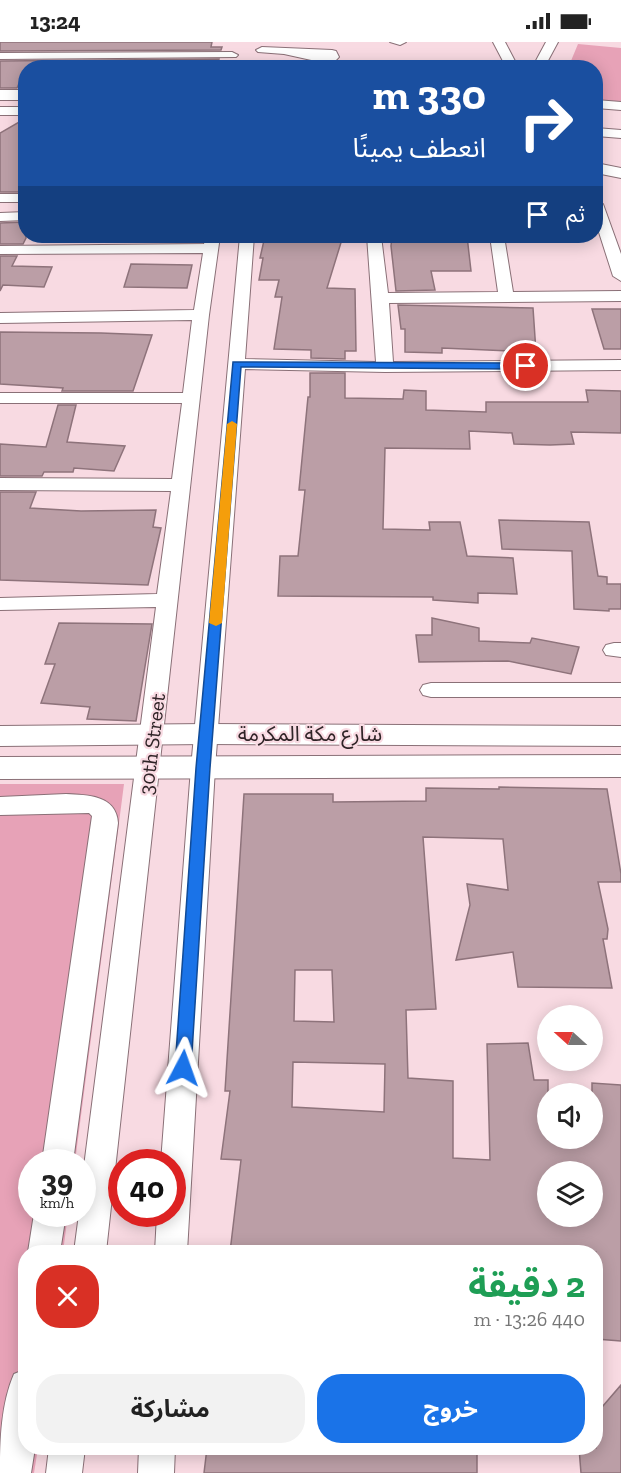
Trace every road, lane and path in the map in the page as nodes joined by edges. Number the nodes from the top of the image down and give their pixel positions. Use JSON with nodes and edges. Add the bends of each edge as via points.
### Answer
{"nodes":[{"id":1,"x":45,"y":42,"type":"edge"},
{"id":2,"x":234,"y":42,"type":"edge"},
{"id":3,"x":499,"y":42,"type":"edge"},
{"id":4,"x":552,"y":42,"type":"edge"},
{"id":5,"x":262,"y":51,"type":"edge"},
{"id":6,"x":285,"y":51,"type":"dead end"},
{"id":7,"x":0,"y":56,"type":"edge"},
{"id":8,"x":25,"y":60,"type":"edge"},
{"id":9,"x":39,"y":60,"type":"edge"},
{"id":10,"x":231,"y":60,"type":"edge"},
{"id":11,"x":293,"y":60,"type":"edge"},
{"id":12,"x":508,"y":60,"type":"edge"},
{"id":13,"x":542,"y":60,"type":"edge"},
{"id":14,"x":0,"y":95,"type":"edge"},
{"id":15,"x":18,"y":95,"type":"edge"},
{"id":16,"x":0,"y":103,"type":"edge"},
{"id":17,"x":18,"y":103,"type":"edge"},
{"id":18,"x":603,"y":105,"type":"edge"},
{"id":19,"x":621,"y":106,"type":"edge"},
{"id":20,"x":0,"y":111,"type":"edge"},
{"id":21,"x":18,"y":111,"type":"edge"},
{"id":22,"x":603,"y":120,"type":"edge"},
{"id":23,"x":621,"y":121,"type":"edge"},
{"id":24,"x":603,"y":133,"type":"edge"},
{"id":25,"x":621,"y":134,"type":"edge"},
{"id":26,"x":603,"y":159,"type":"edge"},
{"id":27,"x":621,"y":163,"type":"edge"},
{"id":28,"x":603,"y":169,"type":"edge"},
{"id":29,"x":621,"y":173,"type":"edge"},
{"id":30,"x":0,"y":198,"type":"edge"},
{"id":31,"x":18,"y":198,"type":"edge"},
{"id":32,"x":18,"y":216,"type":"edge"},
{"id":33,"x":0,"y":217,"type":"edge"},
{"id":34,"x":603,"y":229,"type":"edge"},
{"id":35,"x":185,"y":243,"type":"edge"},
{"id":36,"x":211,"y":243,"type":"edge"},
{"id":37,"x":246,"y":243,"type":"edge"},
{"id":38,"x":375,"y":243,"type":"edge"},
{"id":39,"x":498,"y":243,"type":"edge"},
{"id":40,"x":0,"y":250,"type":"edge"},
{"id":41,"x":621,"y":276,"type":"edge"},
{"id":42,"x":506,"y":296,"type":"junction"},
{"id":43,"x":621,"y":296,"type":"edge"},
{"id":44,"x":381,"y":298,"type":"junction"},
{"id":45,"x":201,"y":315,"type":"junction"},
{"id":46,"x":0,"y":318,"type":"edge"},
{"id":47,"x":237,"y":364,"type":"junction"},
{"id":48,"x":621,"y":365,"type":"edge"},
{"id":49,"x":385,"y":367,"type":"junction"},
{"id":50,"x":0,"y":398,"type":"edge"},
{"id":51,"x":192,"y":398,"type":"junction"},
{"id":52,"x":0,"y":484,"type":"edge"},
{"id":53,"x":181,"y":485,"type":"junction"},
{"id":54,"x":167,"y":600,"type":"junction"},
{"id":55,"x":0,"y":604,"type":"edge"},
{"id":56,"x":431,"y":690,"type":"dead end"},
{"id":57,"x":621,"y":690,"type":"edge"},
{"id":58,"x":153,"y":734,"type":"junction"},
{"id":59,"x":207,"y":734,"type":"junction"},
{"id":60,"x":0,"y":736,"type":"edge"},
{"id":61,"x":621,"y":736,"type":"edge"},
{"id":62,"x":621,"y":766,"type":"edge"},
{"id":63,"x":0,"y":768,"type":"edge"},
{"id":64,"x":149,"y":768,"type":"junction"},
{"id":65,"x":203,"y":768,"type":"junction"},
{"id":66,"x":0,"y":806,"type":"edge"},
{"id":67,"x":59,"y":1149,"type":"edge"},
{"id":68,"x":48,"y":1227,"type":"edge"},
{"id":69,"x":45,"y":1245,"type":"edge"},
{"id":70,"x":91,"y":1245,"type":"edge"},
{"id":71,"x":171,"y":1245,"type":"edge"},
{"id":72,"x":18,"y":1440,"type":"edge"},
{"id":73,"x":66,"y":1455,"type":"edge"},
{"id":74,"x":157,"y":1455,"type":"edge"},
{"id":75,"x":13,"y":1473,"type":"edge"},
{"id":76,"x":63,"y":1473,"type":"edge"},
{"id":77,"x":156,"y":1473,"type":"edge"}],
"edges":[{"from":1,"to":9,"type":"street"},
{"from":2,"to":10,"type":"street"},
{"from":3,"to":12,"type":"street"},
{"from":4,"to":13,"type":"street"},
{"from":5,"to":6,"type":"street"},
{"from":5,"to":11,"type":"street"},
{"from":7,"to":8,"type":"street"},
{"from":14,"to":15,"type":"main road"},
{"from":16,"to":17,"type":"main road"},
{"from":18,"to":19,"type":"street"},
{"from":20,"to":21,"type":"street"},
{"from":22,"to":23,"type":"street"},
{"from":24,"to":25,"type":"street"},
{"from":26,"to":27,"type":"main road"},
{"from":28,"to":29,"type":"main road"},
{"from":30,"to":31,"type":"street"},
{"from":32,"to":33,"type":"street"},
{"from":34,"to":41,"type":"street"},
{"from":35,"to":40,"type":"street"},
{"from":36,"to":45,"type":"street","name":"30th Street"},
{"from":37,"to":47,"type":"street"},
{"from":38,"to":44,"type":"street"},
{"from":39,"to":42,"type":"street"},
{"from":42,"to":43,"type":"street"},
{"from":42,"to":44,"type":"street"},
{"from":44,"to":49,"type":"street"},
{"from":45,"to":46,"type":"street"},
{"from":45,"to":51,"type":"street","name":"30th Street"},
{"from":47,"to":49,"type":"street"},
{"from":47,"to":59,"type":"street"},
{"from":48,"to":49,"type":"street"},
{"from":50,"to":51,"type":"street"},
{"from":51,"to":53,"type":"street","name":"30th Street"},
{"from":52,"to":53,"type":"street"},
{"from":53,"to":54,"type":"street","name":"30th Street"},
{"from":54,"to":55,"type":"street"},
{"from":54,"to":58,"type":"street","name":"30th Street"},
{"from":56,"to":57,"type":"street"},
{"from":58,"to":59,"type":"main road","name":"شارع مكة المكرمة"},
{"from":58,"to":60,"type":"main road","name":"شارع مكة المكرمة"},
{"from":58,"to":64,"type":"street","name":"30th Street"},
{"from":59,"to":61,"type":"main road","name":"شارع مكة المكرمة"},
{"from":59,"to":65,"type":"street"},
{"from":62,"to":65,"type":"main road","name":"شارع مكة المكرمة"},
{"from":63,"to":64,"type":"main road","name":"شارع مكة المكرمة"},
{"from":64,"to":65,"type":"main road","name":"شارع مكة المكرمة"},
{"from":64,"to":70,"type":"street","name":"30th Street"},
{"from":65,"to":71,"type":"street"},
{"from":66,"to":67,"type":"street","via":[[81,804],[99,807],[104,813]]},
{"from":68,"to":69,"type":"street"},
{"from":72,"to":75,"type":"street"},
{"from":73,"to":76,"type":"street"},
{"from":74,"to":77,"type":"street"}]}
